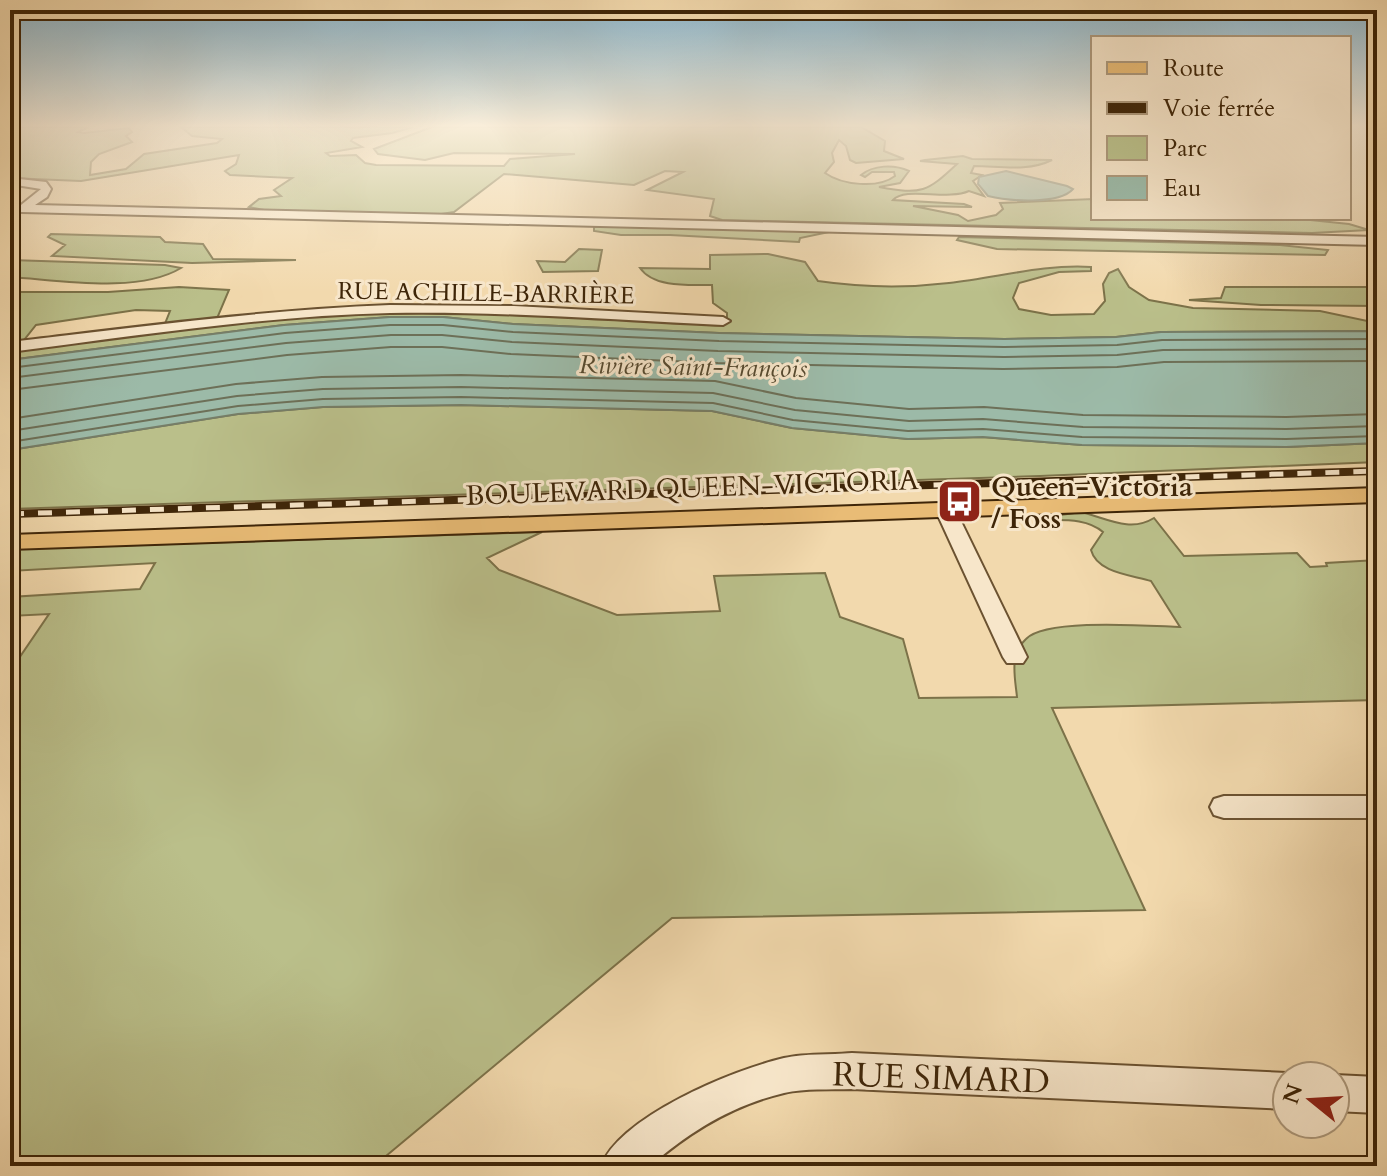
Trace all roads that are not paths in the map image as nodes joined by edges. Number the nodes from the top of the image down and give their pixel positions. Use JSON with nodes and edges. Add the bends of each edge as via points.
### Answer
{"nodes":[{"id":1,"x":21,"y":182,"type":"edge"},
{"id":2,"x":16,"y":208,"type":"edge"},
{"id":3,"x":10,"y":215,"type":"edge"},
{"id":4,"x":1377,"y":241,"type":"edge"},
{"id":5,"x":723,"y":321,"type":"dead end"},
{"id":6,"x":10,"y":347,"type":"edge"},
{"id":7,"x":1377,"y":495,"type":"edge"},
{"id":8,"x":945,"y":509,"type":"junction"},
{"id":9,"x":10,"y":542,"type":"edge"},
{"id":10,"x":1015,"y":657,"type":"dead end"},
{"id":11,"x":1224,"y":807,"type":"dead end"},
{"id":12,"x":1377,"y":807,"type":"edge"},
{"id":13,"x":1271,"y":1090,"type":"edge"},
{"id":14,"x":1351,"y":1094,"type":"edge"},
{"id":15,"x":1377,"y":1095,"type":"edge"},
{"id":16,"x":620,"y":1166,"type":"edge"}],
"edges":[{"from":1,"to":2,"type":"street","via":[[46,189]]},
{"from":2,"to":3,"type":"street"},
{"from":2,"to":4,"type":"street"},
{"from":5,"to":6,"type":"street","name":"RUE ACHILLE-BARRIÈRE","via":[[363,310]]},
{"from":7,"to":8,"type":"main road","name":"BOULEVARD QUEEN-VICTORIA"},
{"from":8,"to":9,"type":"main road","name":"BOULEVARD QUEEN-VICTORIA"},
{"from":8,"to":10,"type":"street"},
{"from":11,"to":12,"type":"street"},
{"from":13,"to":16,"type":"street","name":"RUE SIMARD","via":[[852,1071],[786,1075],[735,1091],[671,1123]]},
{"from":14,"to":15,"type":"street"}]}
